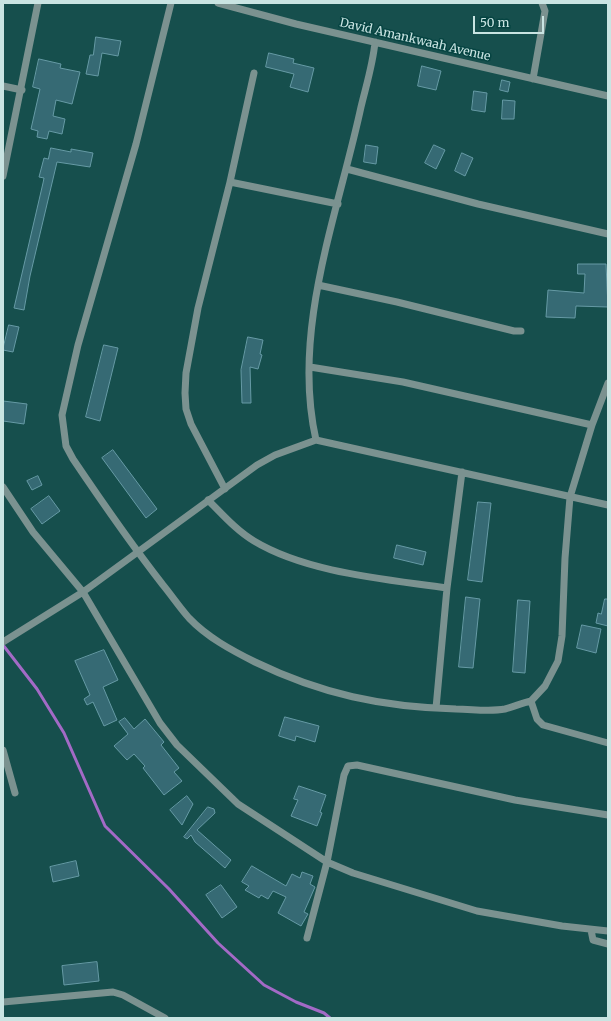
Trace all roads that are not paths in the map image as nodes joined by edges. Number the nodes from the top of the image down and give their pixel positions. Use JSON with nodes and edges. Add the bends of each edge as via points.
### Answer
{"nodes":[{"id":1,"x":38,"y":3,"type":"edge"},
{"id":2,"x":171,"y":3,"type":"edge"},
{"id":3,"x":218,"y":3,"type":"edge"},
{"id":4,"x":542,"y":3,"type":"edge"},
{"id":5,"x":246,"y":7,"type":"edge"},
{"id":6,"x":375,"y":42,"type":"junction"},
{"id":7,"x":254,"y":73,"type":"dead end"},
{"id":8,"x":533,"y":79,"type":"junction"},
{"id":9,"x":3,"y":86,"type":"edge"},
{"id":10,"x":22,"y":90,"type":"junction"},
{"id":11,"x":608,"y":96,"type":"edge"},
{"id":12,"x":347,"y":169,"type":"junction"},
{"id":13,"x":3,"y":176,"type":"edge"},
{"id":14,"x":230,"y":182,"type":"junction"},
{"id":15,"x":338,"y":204,"type":"junction"},
{"id":16,"x":608,"y":234,"type":"edge"},
{"id":17,"x":318,"y":285,"type":"junction"},
{"id":18,"x":521,"y":331,"type":"dead end"},
{"id":19,"x":310,"y":367,"type":"junction"},
{"id":20,"x":608,"y":383,"type":"edge"},
{"id":21,"x":592,"y":425,"type":"junction"},
{"id":22,"x":316,"y":440,"type":"junction"},
{"id":23,"x":462,"y":472,"type":"junction"},
{"id":24,"x":3,"y":487,"type":"edge"},
{"id":25,"x":225,"y":489,"type":"junction"},
{"id":26,"x":570,"y":497,"type":"junction"},
{"id":27,"x":208,"y":500,"type":"junction"},
{"id":28,"x":608,"y":505,"type":"edge"},
{"id":29,"x":138,"y":554,"type":"junction"},
{"id":30,"x":447,"y":588,"type":"junction"},
{"id":31,"x":83,"y":592,"type":"junction"},
{"id":32,"x":6,"y":641,"type":"edge"},
{"id":33,"x":531,"y":701,"type":"junction"},
{"id":34,"x":436,"y":708,"type":"junction"},
{"id":35,"x":608,"y":743,"type":"edge"},
{"id":36,"x":3,"y":750,"type":"edge"},
{"id":37,"x":15,"y":793,"type":"dead end"},
{"id":38,"x":608,"y":815,"type":"edge"},
{"id":39,"x":327,"y":862,"type":"junction"},
{"id":40,"x":591,"y":930,"type":"junction"},
{"id":41,"x":608,"y":931,"type":"edge"},
{"id":42,"x":307,"y":938,"type":"dead end"},
{"id":43,"x":608,"y":944,"type":"edge"},
{"id":44,"x":3,"y":1002,"type":"edge"},
{"id":45,"x":165,"y":1018,"type":"edge"}],
"edges":[{"from":1,"to":10,"type":"street"},
{"from":2,"to":29,"type":"street","via":[[136,144],[86,318],[62,415],[66,446],[73,460]]},
{"from":3,"to":5,"type":"street","name":"David Amankwaah Avenue"},
{"from":4,"to":8,"type":"street","via":[[545,11]]},
{"from":5,"to":6,"type":"street","name":"David Amankwaah Avenue"},
{"from":6,"to":8,"type":"street","name":"David Amankwaah Avenue"},
{"from":6,"to":12,"type":"street"},
{"from":7,"to":14,"type":"street"},
{"from":8,"to":11,"type":"street","name":"David Amankwaah Avenue"},
{"from":9,"to":10,"type":"street"},
{"from":10,"to":13,"type":"street"},
{"from":12,"to":15,"type":"street"},
{"from":12,"to":16,"type":"street","via":[[478,204]]},
{"from":14,"to":15,"type":"street"},
{"from":14,"to":25,"type":"street","via":[[198,308],[186,373],[185,393],[186,409],[191,424]]},
{"from":15,"to":17,"type":"street"},
{"from":17,"to":18,"type":"street"},
{"from":17,"to":19,"type":"street","via":[[311,335]]},
{"from":19,"to":21,"type":"street","via":[[404,382]]},
{"from":19,"to":22,"type":"street","via":[[310,398]]},
{"from":20,"to":21,"type":"street"},
{"from":21,"to":26,"type":"street"},
{"from":22,"to":23,"type":"street"},
{"from":22,"to":25,"type":"street","via":[[274,455]]},
{"from":23,"to":26,"type":"street"},
{"from":23,"to":30,"type":"street"},
{"from":24,"to":31,"type":"street","via":[[33,532]]},
{"from":25,"to":27,"type":"street"},
{"from":26,"to":28,"type":"street"},
{"from":26,"to":33,"type":"street","via":[[561,647],[552,675]]},
{"from":27,"to":29,"type":"street"},
{"from":27,"to":30,"type":"street","via":[[253,540],[292,559],[346,572]]},
{"from":29,"to":31,"type":"street"},
{"from":29,"to":34,"type":"street","via":[[190,618],[207,634],[234,651],[275,672],[325,690],[392,705]]},
{"from":30,"to":34,"type":"street"},
{"from":31,"to":32,"type":"street"},
{"from":31,"to":39,"type":"street","via":[[160,723],[177,745],[238,804]]},
{"from":33,"to":34,"type":"street","via":[[491,710]]},
{"from":33,"to":35,"type":"street","via":[[537,718],[543,725]]},
{"from":36,"to":37,"type":"street"},
{"from":38,"to":39,"type":"street","via":[[514,800],[352,765],[348,766],[344,775]]},
{"from":39,"to":40,"type":"street","via":[[353,873],[477,911]]},
{"from":39,"to":42,"type":"street"},
{"from":40,"to":41,"type":"street"},
{"from":40,"to":43,"type":"street","via":[[593,940]]},
{"from":44,"to":45,"type":"street","via":[[112,992],[123,995]]}]}
